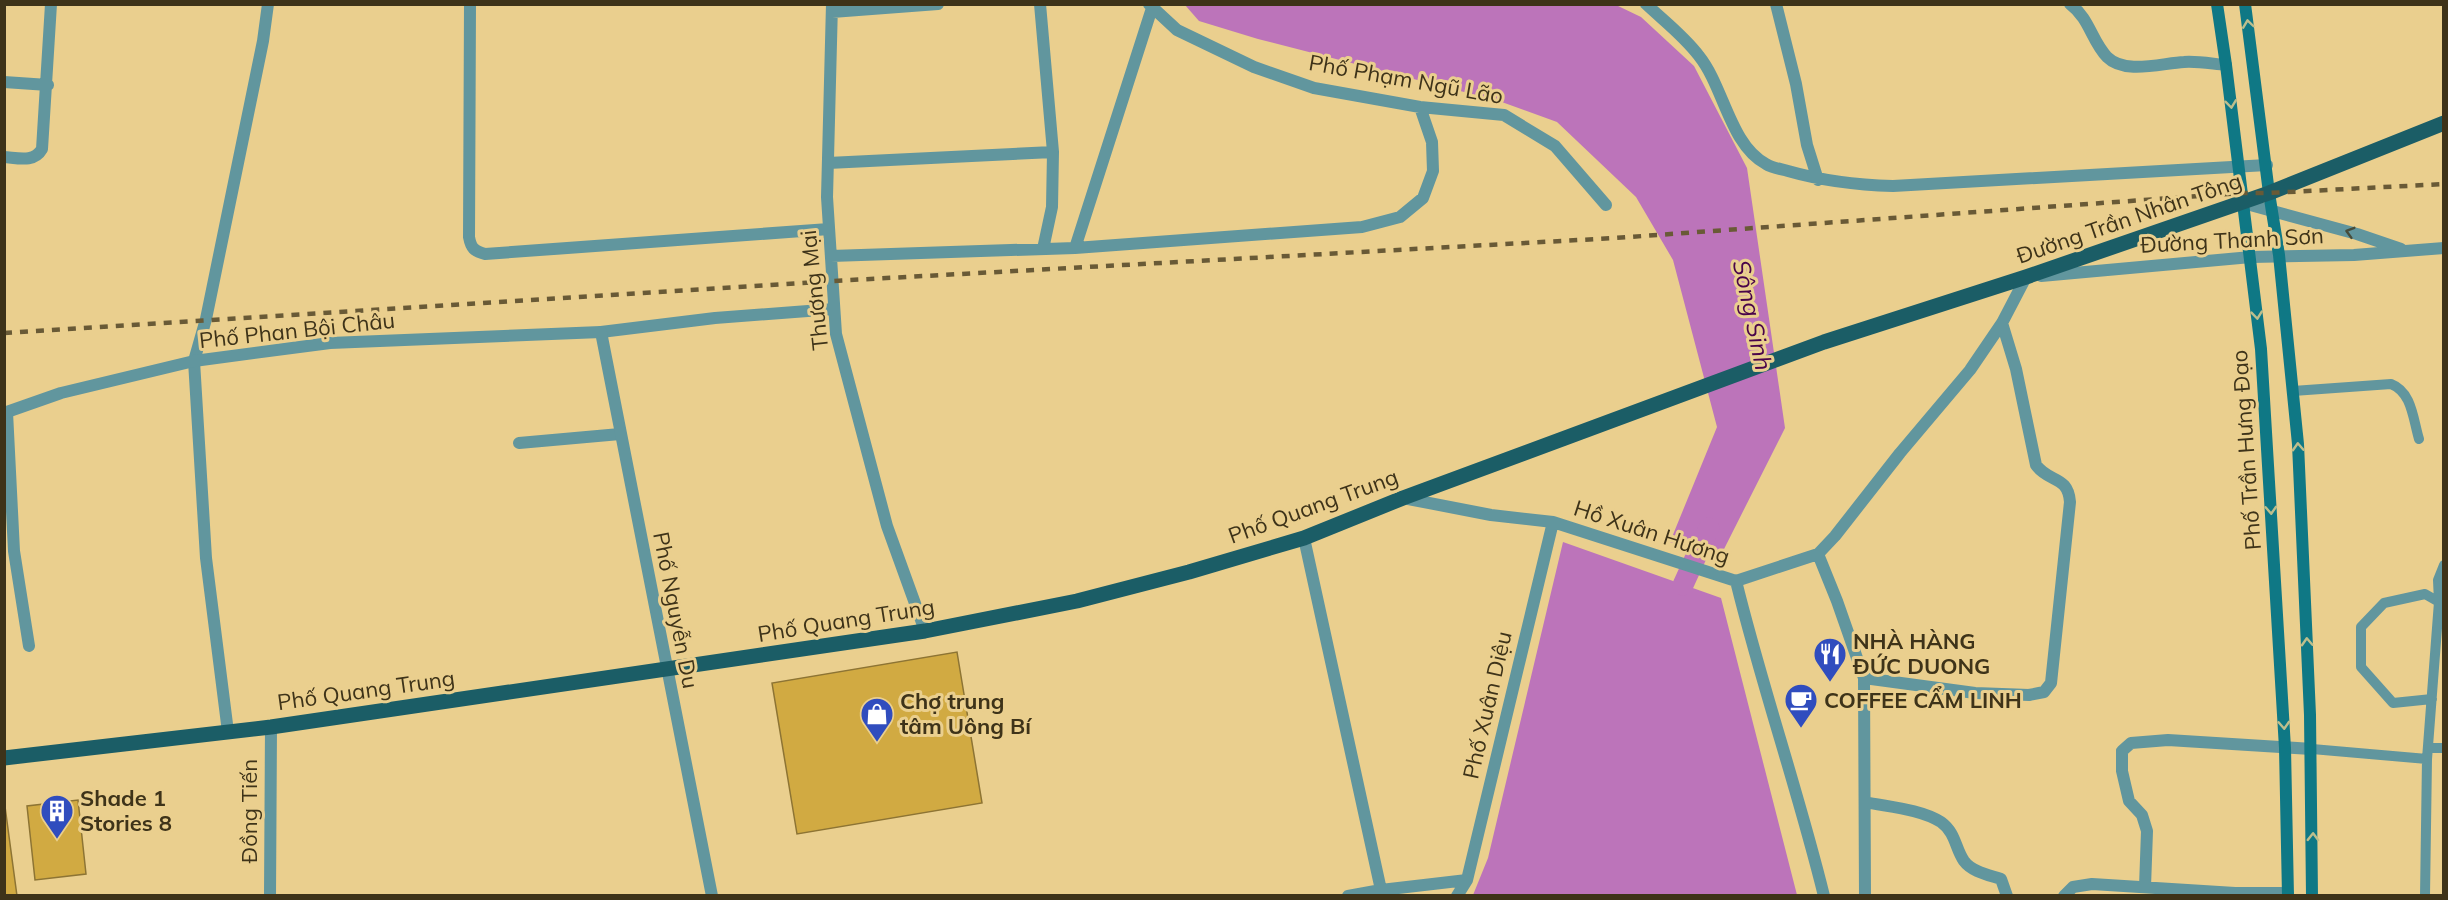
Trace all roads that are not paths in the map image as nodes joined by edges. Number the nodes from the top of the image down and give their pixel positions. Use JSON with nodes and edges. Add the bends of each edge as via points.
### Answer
{"nodes":[{"id":1,"x":51,"y":4,"type":"edge"},
{"id":2,"x":268,"y":4,"type":"edge"},
{"id":3,"x":470,"y":4,"type":"edge"},
{"id":4,"x":938,"y":4,"type":"edge"},
{"id":5,"x":1040,"y":4,"type":"edge"},
{"id":6,"x":1646,"y":4,"type":"edge"},
{"id":7,"x":1776,"y":4,"type":"edge"},
{"id":8,"x":2070,"y":4,"type":"edge"},
{"id":9,"x":2217,"y":4,"type":"edge"},
{"id":10,"x":2245,"y":4,"type":"edge"},
{"id":11,"x":1151,"y":6,"type":"edge"},
{"id":12,"x":832,"y":8,"type":"edge"},
{"id":13,"x":2226,"y":65,"type":"junction"},
{"id":14,"x":4,"y":82,"type":"edge"},
{"id":15,"x":48,"y":85,"type":"junction"},
{"id":16,"x":1420,"y":107,"type":"junction"},
{"id":17,"x":2444,"y":123,"type":"edge"},
{"id":18,"x":1053,"y":152,"type":"junction"},
{"id":19,"x":4,"y":157,"type":"edge"},
{"id":20,"x":828,"y":164,"type":"junction"},
{"id":21,"x":2267,"y":165,"type":"junction"},
{"id":22,"x":2238,"y":166,"type":"junction"},
{"id":23,"x":1818,"y":180,"type":"junction"},
{"id":24,"x":2269,"y":193,"type":"junction"},
{"id":25,"x":2243,"y":202,"type":"junction"},
{"id":26,"x":1606,"y":205,"type":"dead end"},
{"id":27,"x":2272,"y":211,"type":"junction"},
{"id":28,"x":829,"y":229,"type":"junction"},
{"id":29,"x":1075,"y":248,"type":"junction"},
{"id":30,"x":2444,"y":248,"type":"edge"},
{"id":31,"x":1043,"y":249,"type":"junction"},
{"id":32,"x":2405,"y":251,"type":"junction"},
{"id":33,"x":2279,"y":255,"type":"junction"},
{"id":34,"x":831,"y":256,"type":"junction"},
{"id":35,"x":2251,"y":257,"type":"junction"},
{"id":36,"x":2026,"y":277,"type":"junction"},
{"id":37,"x":834,"y":309,"type":"junction"},
{"id":38,"x":2002,"y":323,"type":"junction"},
{"id":39,"x":601,"y":332,"type":"junction"},
{"id":40,"x":194,"y":361,"type":"junction"},
{"id":41,"x":2293,"y":391,"type":"junction"},
{"id":42,"x":1666,"y":400,"type":"joint"},
{"id":43,"x":6,"y":413,"type":"edge"},
{"id":44,"x":620,"y":434,"type":"junction"},
{"id":45,"x":2419,"y":439,"type":"dead end"},
{"id":46,"x":519,"y":443,"type":"dead end"},
{"id":47,"x":1403,"y":498,"type":"junction"},
{"id":48,"x":1553,"y":522,"type":"junction"},
{"id":49,"x":1304,"y":538,"type":"junction"},
{"id":50,"x":1818,"y":554,"type":"junction"},
{"id":51,"x":2444,"y":565,"type":"edge"},
{"id":52,"x":1736,"y":581,"type":"junction"},
{"id":53,"x":2439,"y":602,"type":"junction"},
{"id":54,"x":925,"y":631,"type":"junction"},
{"id":55,"x":29,"y":646,"type":"dead end"},
{"id":56,"x":666,"y":670,"type":"junction"},
{"id":57,"x":1864,"y":678,"type":"junction"},
{"id":58,"x":2432,"y":699,"type":"junction"},
{"id":59,"x":271,"y":727,"type":"junction"},
{"id":60,"x":228,"y":732,"type":"junction"},
{"id":61,"x":2285,"y":748,"type":"junction"},
{"id":62,"x":2444,"y":748,"type":"edge"},
{"id":63,"x":2312,"y":749,"type":"junction"},
{"id":64,"x":2428,"y":753,"type":"junction"},
{"id":65,"x":4,"y":758,"type":"edge"},
{"id":66,"x":1865,"y":802,"type":"junction"},
{"id":67,"x":1467,"y":880,"type":"junction"},
{"id":68,"x":2145,"y":887,"type":"junction"},
{"id":69,"x":1381,"y":893,"type":"edge"},
{"id":70,"x":2288,"y":894,"type":"edge"},
{"id":71,"x":270,"y":896,"type":"edge"},
{"id":72,"x":712,"y":896,"type":"edge"},
{"id":73,"x":1348,"y":896,"type":"edge"},
{"id":74,"x":1457,"y":896,"type":"edge"},
{"id":75,"x":1824,"y":896,"type":"edge"},
{"id":76,"x":1865,"y":896,"type":"edge"},
{"id":77,"x":2007,"y":896,"type":"edge"},
{"id":78,"x":2064,"y":896,"type":"edge"},
{"id":79,"x":2312,"y":896,"type":"edge"},
{"id":80,"x":2425,"y":896,"type":"edge"}],
"edges":[{"from":1,"to":15,"type":"street"},
{"from":2,"to":40,"type":"street","via":[[209,307]]},
{"from":3,"to":28,"type":"street","via":[[469,237],[476,252]]},
{"from":4,"to":12,"type":"street"},
{"from":5,"to":18,"type":"street"},
{"from":6,"to":23,"type":"street","via":[[1700,56],[1752,154],[1766,165]]},
{"from":7,"to":23,"type":"street"},
{"from":8,"to":13,"type":"street","via":[[2087,21],[2108,58],[2119,64]]},
{"from":9,"to":13,"type":"main road","name":"Phố Trần Hưng Đạo"},
{"from":21,"to":10,"type":"main road","one_way":true},
{"from":11,"to":16,"type":"street","name":"Phố Phạm Ngũ Lão","via":[[1177,30],[1254,67],[1314,88]]},
{"from":11,"to":29,"type":"street"},
{"from":12,"to":20,"type":"street","name":"Thương Mại"},
{"from":13,"to":22,"type":"main road","name":"Phố Trần Hưng Đạo","one_way":true},
{"from":14,"to":15,"type":"street"},
{"from":15,"to":19,"type":"street","via":[[40,154],[30,159]]},
{"from":16,"to":26,"type":"street","name":"Phố Phạm Ngũ Lão","via":[[1504,115],[1555,146]]},
{"from":16,"to":29,"type":"street","via":[[1432,142],[1433,171],[1423,198],[1400,217],[1362,227]]},
{"from":17,"to":24,"type":"main road","name":"Đường Trần Nhân Tông"},
{"from":18,"to":20,"type":"street"},
{"from":18,"to":31,"type":"street","via":[[1052,207]]},
{"from":20,"to":28,"type":"street","name":"Thương Mại"},
{"from":21,"to":22,"type":"street"},
{"from":21,"to":24,"type":"main road"},
{"from":22,"to":23,"type":"street","via":[[1893,186]]},
{"from":22,"to":25,"type":"main road","name":"Phố Trần Hưng Đạo"},
{"from":24,"to":25,"type":"main road","name":"Đường Trần Nhân Tông"},
{"from":24,"to":27,"type":"main road"},
{"from":25,"to":27,"type":"street","name":"Đường Thanh Sơn"},
{"from":25,"to":35,"type":"main road","name":"Phố Trần Hưng Đạo"},
{"from":25,"to":36,"type":"main road","name":"Đường Trần Nhân Tông"},
{"from":32,"to":27,"type":"street","name":"Đường Thanh Sơn","one_way":true},
{"from":27,"to":33,"type":"main road"},
{"from":28,"to":34,"type":"street","name":"Thương Mại"},
{"from":29,"to":31,"type":"street"},
{"from":30,"to":32,"type":"street","name":"Đường Thanh Sơn"},
{"from":31,"to":34,"type":"street"},
{"from":32,"to":33,"type":"street","name":"Đường Thanh Sơn"},
{"from":33,"to":35,"type":"street","name":"Đường Thanh Sơn"},
{"from":33,"to":41,"type":"main road"},
{"from":34,"to":37,"type":"street","name":"Thương Mại"},
{"from":35,"to":36,"type":"street","name":"Đường Thanh Sơn"},
{"from":35,"to":61,"type":"main road","name":"Phố Trần Hưng Đạo","one_way":true,"via":[[2261,348]]},
{"from":36,"to":38,"type":"street"},
{"from":36,"to":42,"type":"main road","name":"Đường Trần Nhân Tông","via":[[1824,342]]},
{"from":37,"to":39,"type":"street","name":"Phố Phan Bội Châu"},
{"from":37,"to":54,"type":"street","name":"Thương Mại","via":[[836,334],[887,526]]},
{"from":38,"to":50,"type":"street","via":[[1970,370]]},
{"from":38,"to":57,"type":"street","via":[[2036,465],[2041,473],[2064,484],[2069,492],[2050,682],[2044,692],[2029,695],[1975,693]]},
{"from":39,"to":40,"type":"street","name":"Phố Phan Bội Châu","via":[[330,343]]},
{"from":39,"to":44,"type":"street","name":"Phố Nguyễn Du"},
{"from":40,"to":43,"type":"street","name":"Phố Phan Bội Châu","via":[[61,393]]},
{"from":40,"to":60,"type":"street","via":[[206,558]]},
{"from":41,"to":45,"type":"lane","via":[[2391,384],[2401,388],[2408,398]]},
{"from":63,"to":41,"type":"main road","one_way":true},
{"from":42,"to":47,"type":"main road","name":"Phố Quang Trung"},
{"from":43,"to":55,"type":"street","via":[[14,551]]},
{"from":44,"to":46,"type":"street"},
{"from":44,"to":56,"type":"street","name":"Phố Nguyễn Du"},
{"from":47,"to":48,"type":"street","name":"Hồ Xuân Hương"},
{"from":47,"to":49,"type":"main road","name":"Phố Quang Trung"},
{"from":48,"to":52,"type":"street","name":"Hồ Xuân Hương"},
{"from":48,"to":67,"type":"street","name":"Phố Xuân Diệu"},
{"from":49,"to":54,"type":"main road","name":"Phố Quang Trung","via":[[1077,601]]},
{"from":49,"to":69,"type":"street"},
{"from":50,"to":52,"type":"street"},
{"from":50,"to":57,"type":"street"},
{"from":51,"to":53,"type":"lane","via":[[2438,580]]},
{"from":52,"to":75,"type":"street","name":"Hồ Xuân Hương"},
{"from":53,"to":58,"type":"lane"},
{"from":53,"to":58,"type":"lane","via":[[2425,594],[2384,603],[2361,627],[2361,666],[2393,703]]},
{"from":54,"to":56,"type":"main road","name":"Phố Quang Trung"},
{"from":56,"to":59,"type":"main road","name":"Phố Quang Trung"},
{"from":56,"to":72,"type":"street","name":"Phố Nguyễn Du"},
{"from":57,"to":66,"type":"street"},
{"from":58,"to":64,"type":"lane"},
{"from":59,"to":60,"type":"main road","name":"Phố Quang Trung"},
{"from":59,"to":71,"type":"street","name":"Đồng Tiến"},
{"from":60,"to":65,"type":"main road","name":"Phố Quang Trung"},
{"from":61,"to":63,"type":"street"},
{"from":61,"to":68,"type":"street","via":[[2168,740],[2131,743],[2122,751],[2129,801],[2142,815],[2147,831]]},
{"from":61,"to":70,"type":"main road","name":"Phố Trần Hưng Đạo"},
{"from":62,"to":64,"type":"lane"},
{"from":63,"to":64,"type":"lane"},
{"from":79,"to":63,"type":"main road","one_way":true},
{"from":64,"to":80,"type":"lane"},
{"from":66,"to":76,"type":"street"},
{"from":66,"to":77,"type":"street","via":[[1941,822],[1954,836],[1965,863],[2001,879]]},
{"from":67,"to":69,"type":"street"},
{"from":67,"to":74,"type":"street","name":"Phố Xuân Diệu"},
{"from":68,"to":70,"type":"street"},
{"from":68,"to":78,"type":"street","via":[[2073,887]]},
{"from":69,"to":73,"type":"street"}]}
